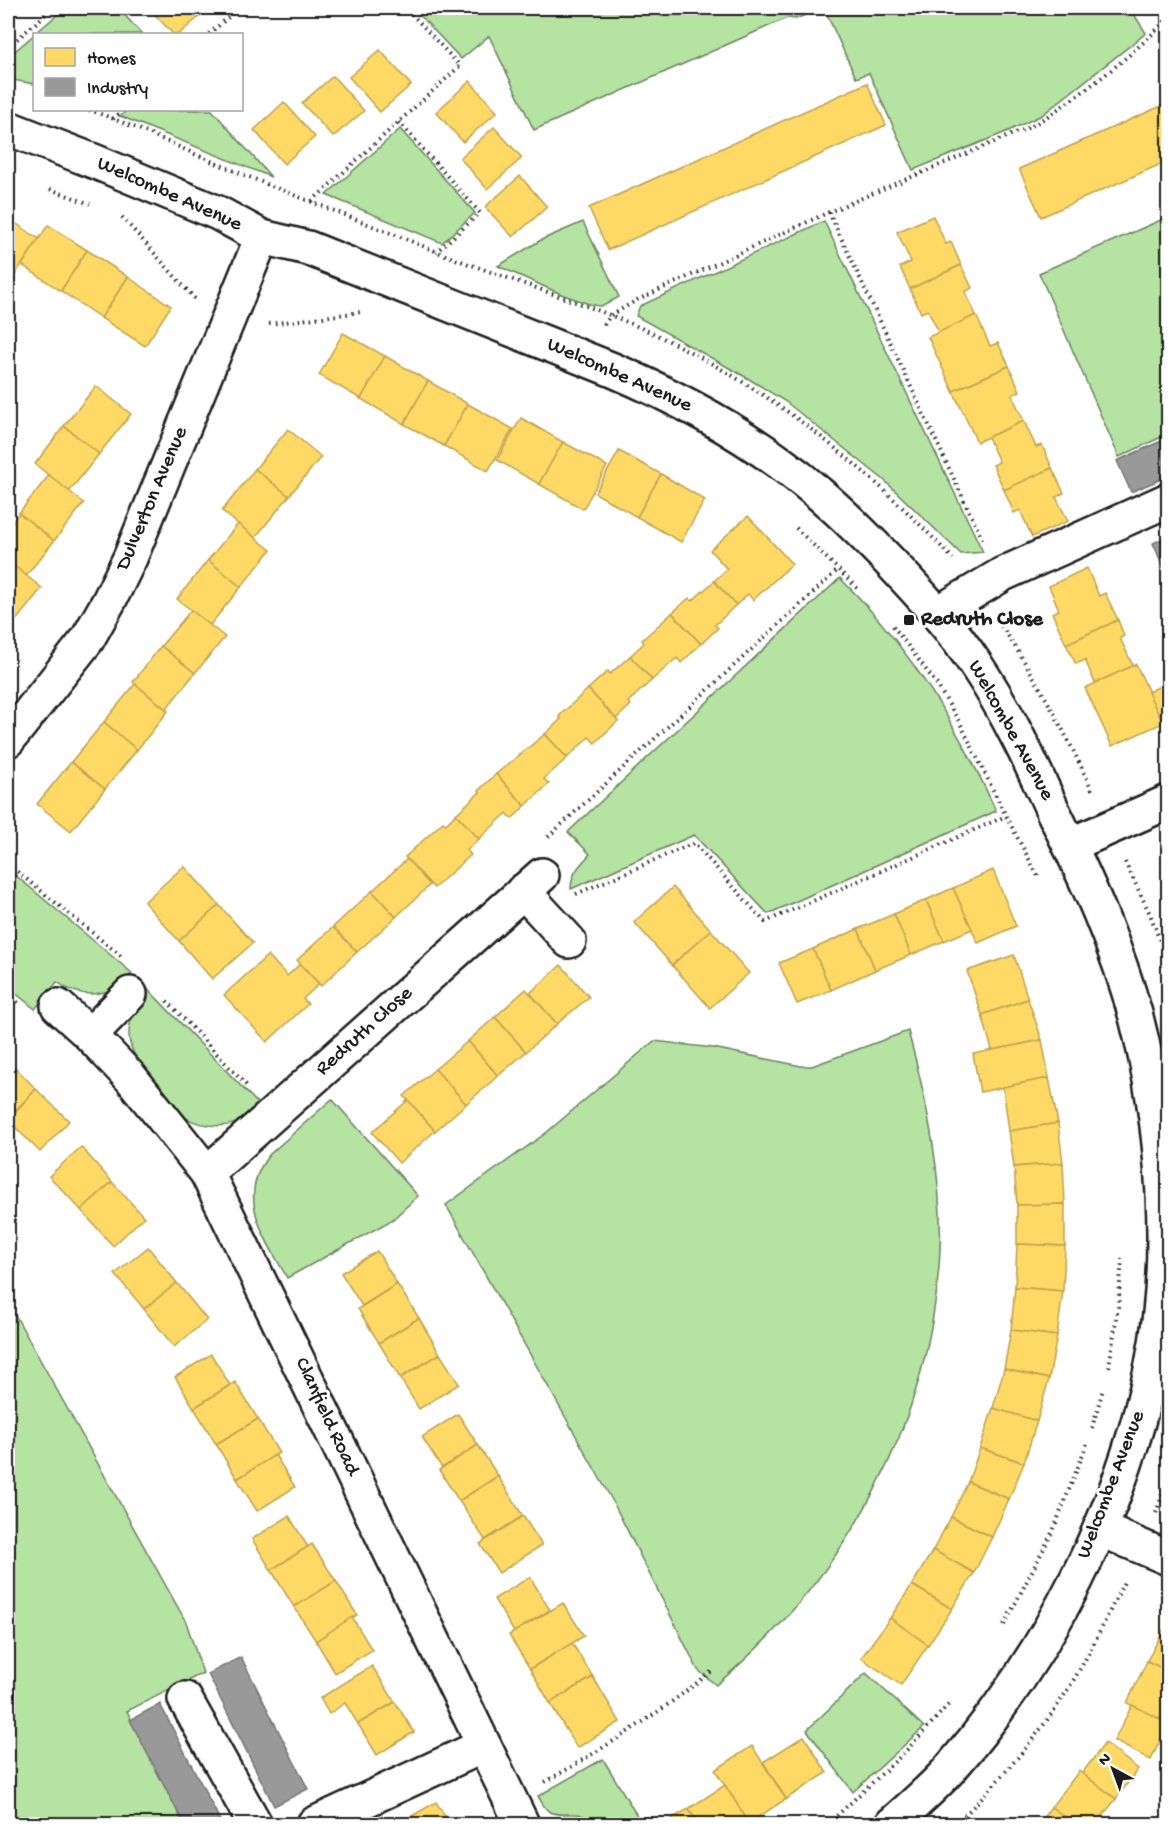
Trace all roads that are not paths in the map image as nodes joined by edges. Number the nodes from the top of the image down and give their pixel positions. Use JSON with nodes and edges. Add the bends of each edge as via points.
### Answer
{"nodes":[{"id":1,"x":8,"y":128,"type":"edge"},
{"id":2,"x":262,"y":237,"type":"junction"},
{"id":3,"x":1168,"y":500,"type":"edge"},
{"id":4,"x":938,"y":613,"type":"junction"},
{"id":5,"x":8,"y":740,"type":"edge"},
{"id":6,"x":1168,"y":802,"type":"edge"},
{"id":7,"x":1070,"y":845,"type":"junction"},
{"id":8,"x":569,"y":941,"type":"dead end"},
{"id":9,"x":138,"y":986,"type":"road end"},
{"id":10,"x":58,"y":1006,"type":"dead end"},
{"id":11,"x":90,"y":1035,"type":"junction"},
{"id":12,"x":207,"y":1173,"type":"junction"},
{"id":13,"x":1100,"y":1529,"type":"junction"},
{"id":14,"x":1168,"y":1558,"type":"edge"},
{"id":15,"x":185,"y":1699,"type":"dead end"},
{"id":16,"x":483,"y":1746,"type":"junction"},
{"id":17,"x":516,"y":1813,"type":"edge"},
{"id":18,"x":255,"y":1824,"type":"edge"},
{"id":19,"x":314,"y":1824,"type":"edge"},
{"id":20,"x":892,"y":1824,"type":"edge"}],
"edges":[{"from":1,"to":2,"type":"street","name":"Welcombe Avenue","via":[[207,208]]},
{"from":2,"to":4,"type":"street","name":"Welcombe Avenue","via":[[308,248],[396,282],[657,388],[702,412],[817,491]]},
{"from":2,"to":5,"type":"street","name":"Dulverton Avenue","via":[[109,601],[87,640]]},
{"from":3,"to":4,"type":"street","via":[[1003,574]]},
{"from":4,"to":7,"type":"street","name":"Welcombe Avenue","via":[[993,692]]},
{"from":6,"to":7,"type":"street"},
{"from":7,"to":13,"type":"street","name":"Welcombe Avenue","via":[[1114,950],[1136,1016],[1150,1084],[1163,1195],[1163,1265],[1152,1362],[1141,1410]]},
{"from":8,"to":12,"type":"street","name":"Redruth Close","via":[[534,891]]},
{"from":9,"to":11,"type":"street"},
{"from":10,"to":11,"type":"street","name":"Clanfield Road"},
{"from":11,"to":12,"type":"street","name":"Clanfield Road"},
{"from":12,"to":16,"type":"street","name":"Clanfield Road"},
{"from":13,"to":14,"type":"street"},
{"from":13,"to":20,"type":"street","name":"Welcombe Avenue","via":[[1030,1662],[946,1773]]},
{"from":15,"to":18,"type":"street"},
{"from":16,"to":17,"type":"street","name":"Clanfield Road"},
{"from":16,"to":19,"type":"street"}]}
